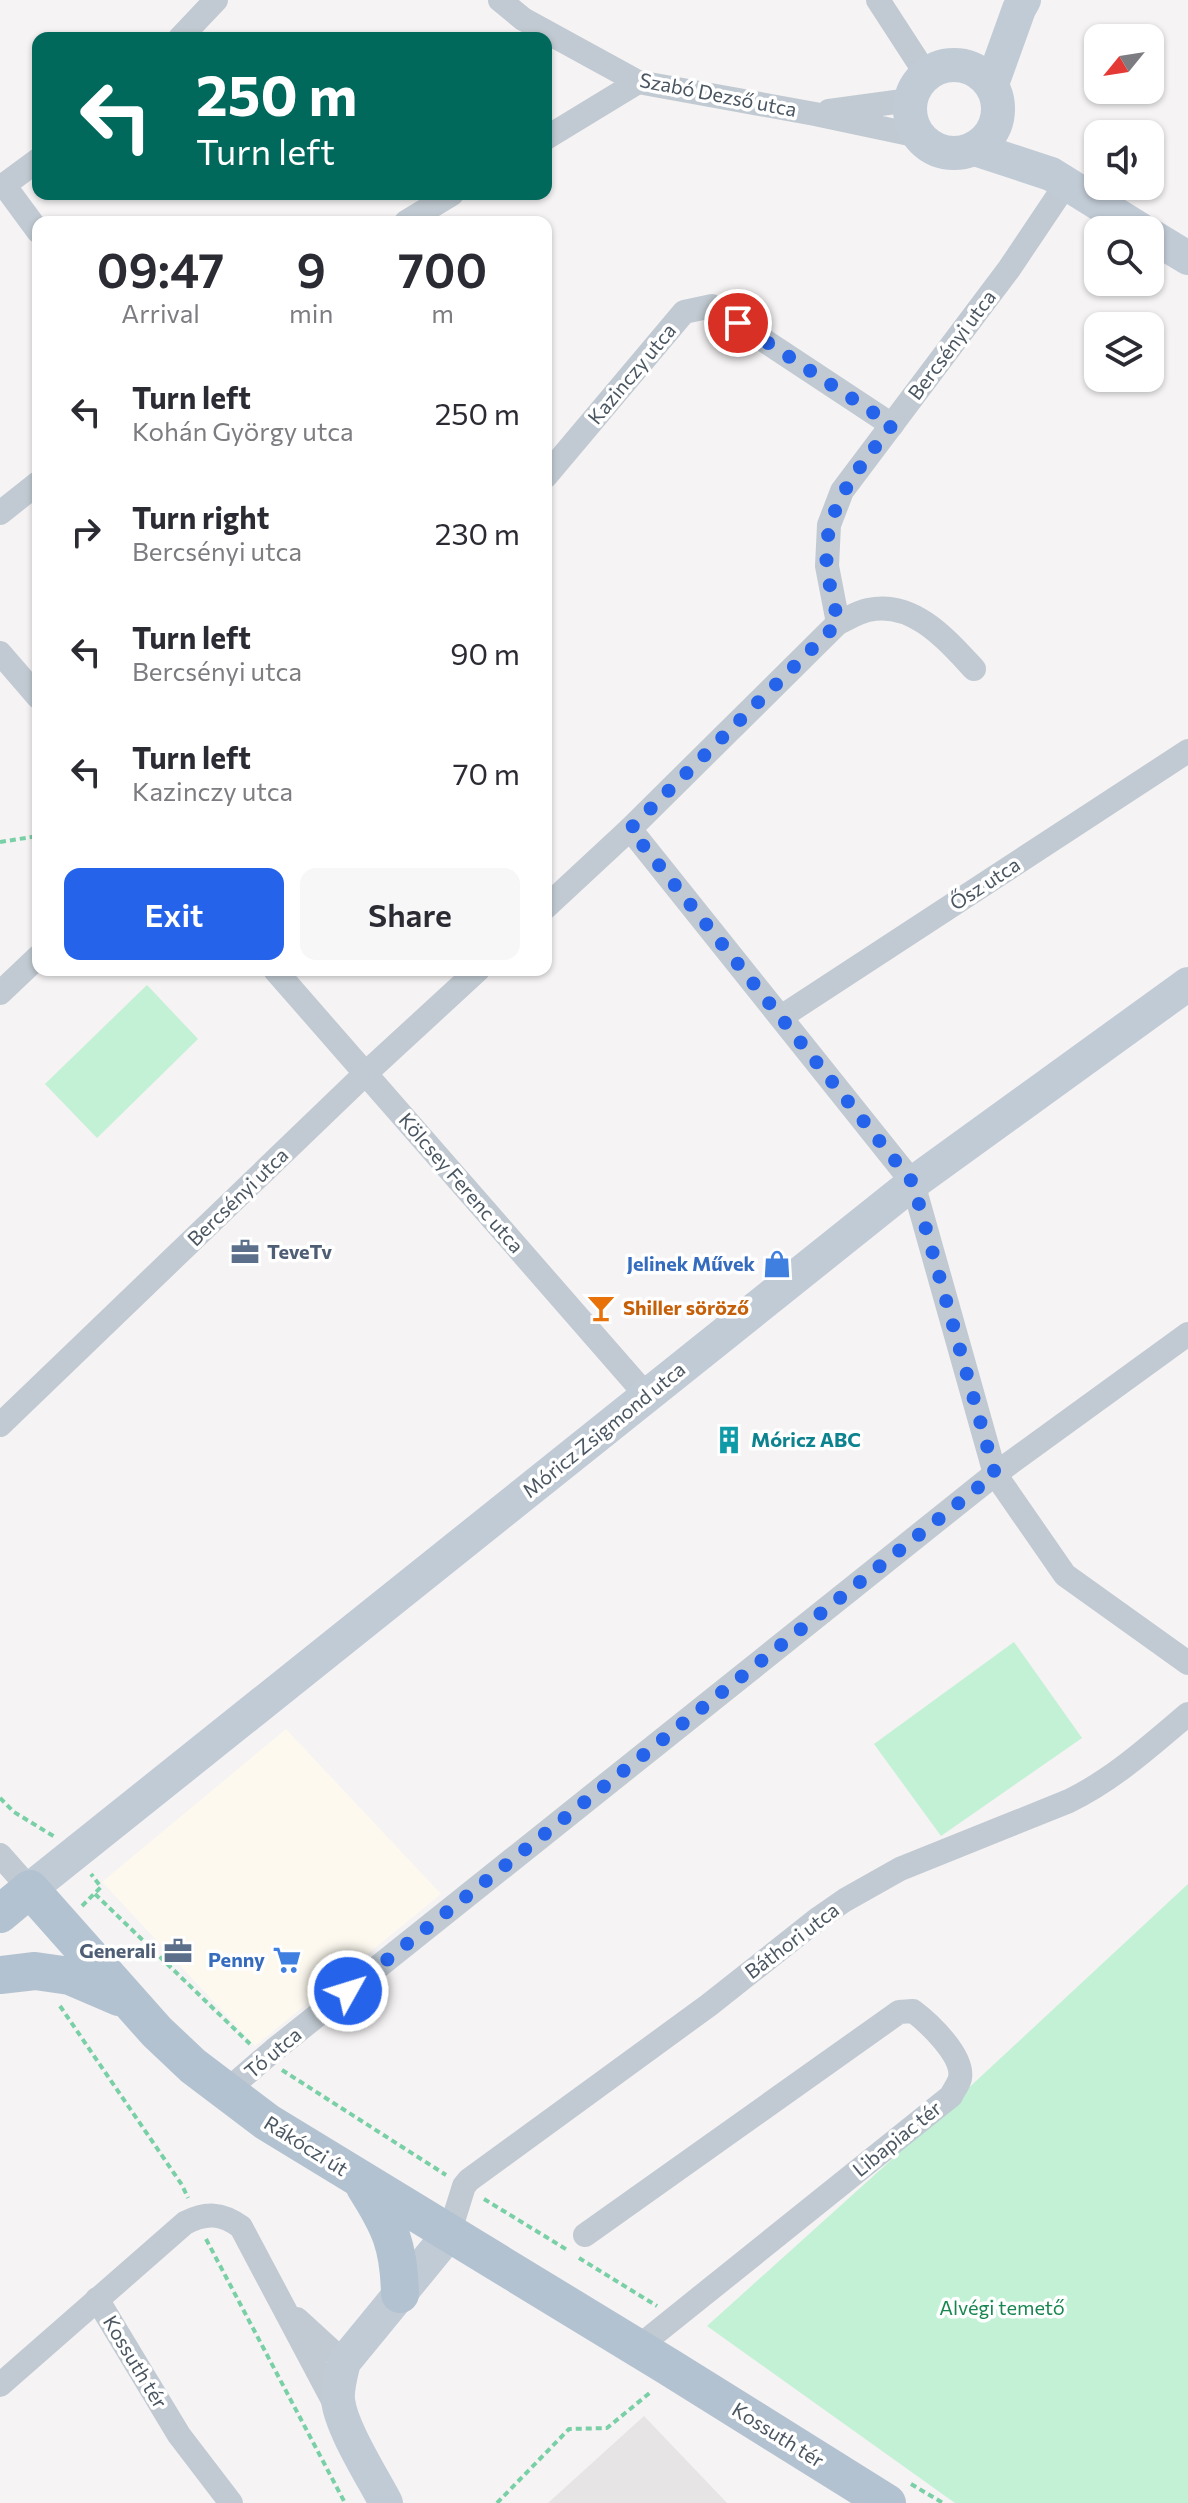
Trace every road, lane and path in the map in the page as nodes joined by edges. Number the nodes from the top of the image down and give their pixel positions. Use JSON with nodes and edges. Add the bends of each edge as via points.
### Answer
{"nodes":[{"id":1,"x":216,"y":0,"type":"edge"},
{"id":2,"x":500,"y":0,"type":"edge"},
{"id":3,"x":878,"y":0,"type":"edge"},
{"id":4,"x":1021,"y":4,"type":"edge"},
{"id":5,"x":186,"y":32,"type":"edge"},
{"id":6,"x":547,"y":32,"type":"edge"},
{"id":7,"x":552,"y":35,"type":"edge"},
{"id":8,"x":931,"y":79,"type":"junction"},
{"id":9,"x":638,"y":82,"type":"junction"},
{"id":10,"x":996,"y":99,"type":"junction"},
{"id":11,"x":815,"y":114,"type":"junction"},
{"id":12,"x":552,"y":134,"type":"edge"},
{"id":13,"x":919,"y":136,"type":"junction"},
{"id":14,"x":975,"y":149,"type":"junction"},
{"id":15,"x":32,"y":164,"type":"edge"},
{"id":16,"x":1058,"y":179,"type":"junction"},
{"id":17,"x":2,"y":186,"type":"edge"},
{"id":18,"x":442,"y":200,"type":"edge"},
{"id":19,"x":416,"y":216,"type":"edge"},
{"id":20,"x":1118,"y":216,"type":"edge"},
{"id":21,"x":32,"y":224,"type":"edge"},
{"id":22,"x":1164,"y":243,"type":"edge"},
{"id":23,"x":1188,"y":258,"type":"edge"},
{"id":24,"x":892,"y":425,"type":"junction"},
{"id":25,"x":552,"y":469,"type":"edge"},
{"id":26,"x":32,"y":488,"type":"edge"},
{"id":27,"x":0,"y":513,"type":"edge"},
{"id":28,"x":838,"y":623,"type":"junction"},
{"id":29,"x":0,"y":653,"type":"edge"},
{"id":30,"x":974,"y":669,"type":"dead end"},
{"id":31,"x":32,"y":690,"type":"edge"},
{"id":32,"x":1188,"y":751,"type":"edge"},
{"id":33,"x":630,"y":829,"type":"junction"},
{"id":34,"x":32,"y":837,"type":"edge"},
{"id":35,"x":0,"y":842,"type":"edge"},
{"id":36,"x":552,"y":901,"type":"edge"},
{"id":37,"x":32,"y":963,"type":"edge"},
{"id":38,"x":280,"y":976,"type":"edge"},
{"id":39,"x":471,"y":976,"type":"edge"},
{"id":40,"x":1188,"y":984,"type":"edge"},
{"id":41,"x":0,"y":993,"type":"edge"},
{"id":42,"x":781,"y":1017,"type":"junction"},
{"id":43,"x":365,"y":1074,"type":"junction"},
{"id":44,"x":913,"y":1183,"type":"junction"},
{"id":45,"x":1188,"y":1334,"type":"edge"},
{"id":46,"x":647,"y":1396,"type":"junction"},
{"id":47,"x":0,"y":1425,"type":"edge"},
{"id":48,"x":995,"y":1474,"type":"junction"},
{"id":49,"x":1188,"y":1663,"type":"edge"},
{"id":50,"x":1188,"y":1714,"type":"edge"},
{"id":51,"x":0,"y":1798,"type":"edge"},
{"id":52,"x":38,"y":1827,"type":"dead end"},
{"id":53,"x":0,"y":1855,"type":"edge"},
{"id":54,"x":30,"y":1889,"type":"junction"},
{"id":55,"x":95,"y":1894,"type":"dead end"},
{"id":56,"x":0,"y":1919,"type":"edge"},
{"id":57,"x":0,"y":1975,"type":"edge"},
{"id":58,"x":129,"y":2002,"type":"junction"},
{"id":59,"x":265,"y":2058,"type":"junction"},
{"id":60,"x":225,"y":2092,"type":"junction"},
{"id":61,"x":362,"y":2181,"type":"junction"},
{"id":62,"x":464,"y":2186,"type":"junction"},
{"id":63,"x":449,"y":2234,"type":"junction"},
{"id":64,"x":585,"y":2235,"type":"dead end"},
{"id":65,"x":400,"y":2294,"type":"junction"},
{"id":66,"x":97,"y":2299,"type":"junction"},
{"id":67,"x":284,"y":2306,"type":"junction"},
{"id":68,"x":675,"y":2317,"type":"junction"},
{"id":69,"x":637,"y":2348,"type":"junction"},
{"id":70,"x":344,"y":2362,"type":"junction"},
{"id":71,"x":669,"y":2367,"type":"junction"},
{"id":72,"x":0,"y":2385,"type":"edge"},
{"id":73,"x":341,"y":2416,"type":"junction"},
{"id":74,"x":896,"y":2491,"type":"edge"},
{"id":75,"x":231,"y":2503,"type":"edge"},
{"id":76,"x":386,"y":2503,"type":"edge"},
{"id":77,"x":497,"y":2503,"type":"edge"},
{"id":78,"x":943,"y":2503,"type":"edge"}],
"edges":[{"from":1,"to":5,"type":"street"},
{"from":2,"to":6,"type":"street","name":"Szabó Dezső utca"},
{"from":3,"to":8,"type":"street"},
{"from":4,"to":8,"type":"main road"},
{"from":4,"to":10,"type":"main road"},
{"from":7,"to":9,"type":"street","name":"Szabó Dezső utca"},
{"from":8,"to":10,"type":"main road","via":[[977,70]]},
{"from":8,"to":11,"type":"street","name":"Szabó Dezső utca"},
{"from":8,"to":13,"type":"main road","via":[[911,119]]},
{"from":9,"to":11,"type":"street","name":"Szabó Dezső utca"},
{"from":9,"to":12,"type":"street"},
{"from":10,"to":14,"type":"main road","via":[[991,135]]},
{"from":10,"to":16,"type":"main road"},
{"from":11,"to":13,"type":"street","name":"Szabó Dezső utca"},
{"from":13,"to":14,"type":"main road","via":[[945,152]]},
{"from":14,"to":16,"type":"main road"},
{"from":15,"to":17,"type":"street"},
{"from":16,"to":20,"type":"main road"},
{"from":16,"to":24,"type":"street","name":"Bercsényi utca","via":[[1009,269]]},
{"from":17,"to":21,"type":"street"},
{"from":18,"to":19,"type":"street"},
{"from":22,"to":23,"type":"main road"},
{"from":24,"to":25,"type":"street","name":"Kazinczy utca","via":[[712,306],[684,312]]},
{"from":24,"to":28,"type":"street","name":"Bercsényi utca","via":[[842,491],[829,525],[827,566]]},
{"from":26,"to":27,"type":"street"},
{"from":28,"to":30,"type":"street","via":[[867,610],[902,610],[942,634]]},
{"from":28,"to":33,"type":"street"},
{"from":29,"to":31,"type":"street"},
{"from":32,"to":42,"type":"street","name":"Ősz utca"},
{"from":33,"to":36,"type":"street"},
{"from":33,"to":42,"type":"street"},
{"from":34,"to":35,"type":"path"},
{"from":37,"to":41,"type":"street"},
{"from":38,"to":43,"type":"street","name":"Kölcsey Ferenc utca"},
{"from":39,"to":43,"type":"street","name":"Bercsényi utca"},
{"from":40,"to":44,"type":"main road","name":"Móricz Zsigmond utca"},
{"from":42,"to":44,"type":"street"},
{"from":43,"to":46,"type":"street","name":"Kölcsey Ferenc utca"},
{"from":43,"to":47,"type":"street","name":"Bercsényi utca"},
{"from":44,"to":46,"type":"main road","name":"Móricz Zsigmond utca"},
{"from":44,"to":48,"type":"street"},
{"from":45,"to":48,"type":"street","name":"Tó utca"},
{"from":46,"to":54,"type":"main road","name":"Móricz Zsigmond utca"},
{"from":48,"to":49,"type":"street","via":[[1065,1575]]},
{"from":48,"to":59,"type":"street","name":"Tó utca"},
{"from":50,"to":62,"type":"street","name":"Báthori utca","via":[[1089,1791],[900,1869],[845,1900]]},
{"from":51,"to":52,"type":"path"},
{"from":53,"to":54,"type":"street","name":"Rákóczi út"},
{"from":54,"to":56,"type":"main road"},
{"from":54,"to":58,"type":"main road","name":"Rákóczi út"},
{"from":55,"to":59,"type":"path"},
{"from":57,"to":58,"type":"main road","via":[[35,1971],[70,1976]]},
{"from":58,"to":60,"type":"main road","name":"Rákóczi út"},
{"from":59,"to":60,"type":"street","name":"Tó utca"},
{"from":59,"to":62,"type":"path"},
{"from":60,"to":61,"type":"main road","name":"Rákóczi út"},
{"from":61,"to":63,"type":"main road","name":"Rákóczi út"},
{"from":61,"to":65,"type":"main road","via":[[388,2223]]},
{"from":62,"to":63,"type":"street"},
{"from":62,"to":68,"type":"path"},
{"from":63,"to":65,"type":"main road"},
{"from":63,"to":69,"type":"main road","name":"Rákóczi út"},
{"from":64,"to":68,"type":"street","name":"Libapiac tér","via":[[899,2012],[913,2011],[934,2027],[957,2061],[960,2077],[951,2096]]},
{"from":65,"to":70,"type":"main road"},
{"from":66,"to":67,"type":"street","via":[[185,2223],[212,2215],[241,2227]]},
{"from":66,"to":72,"type":"street"},
{"from":66,"to":75,"type":"street","name":"Kossuth tér","via":[[179,2435]]},
{"from":67,"to":70,"type":"street"},
{"from":67,"to":73,"type":"street"},
{"from":68,"to":69,"type":"street","name":"Libapiac tér"},
{"from":69,"to":71,"type":"main road","name":"Rákóczi út"},
{"from":70,"to":73,"type":"main road","via":[[338,2397]]},
{"from":71,"to":74,"type":"main road","name":"Kossuth tér"},
{"from":71,"to":77,"type":"path","via":[[654,2389],[607,2428],[569,2429]]},
{"from":73,"to":76,"type":"main road"},
{"from":74,"to":78,"type":"path"}]}
